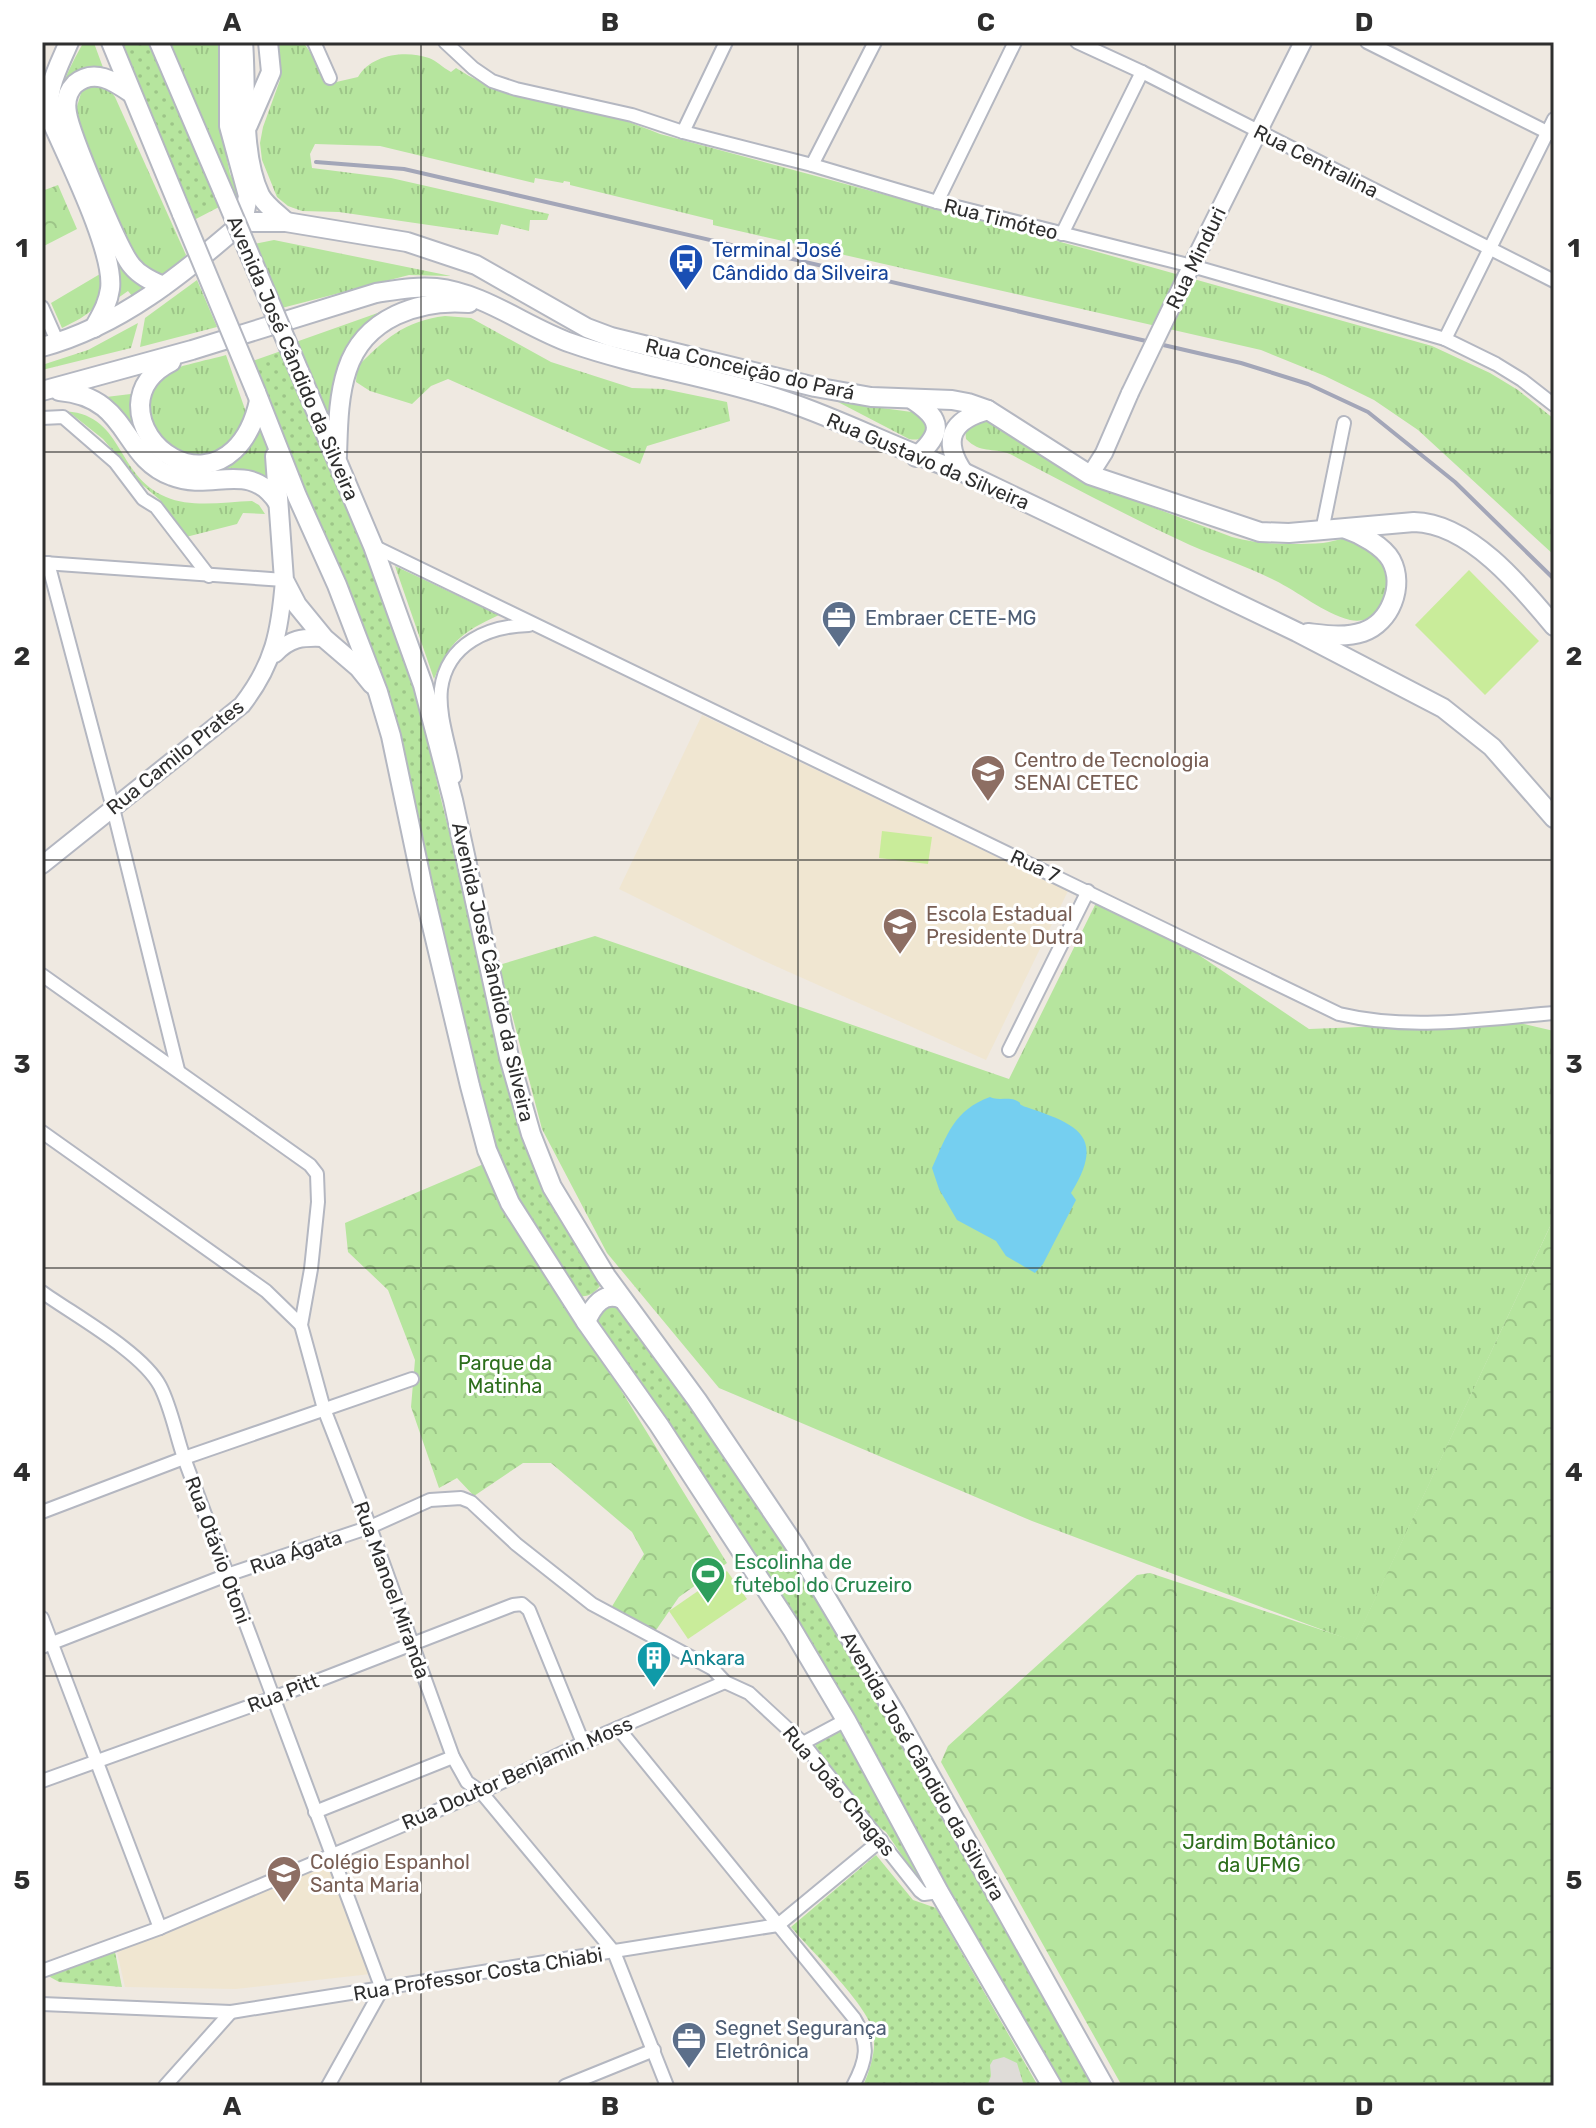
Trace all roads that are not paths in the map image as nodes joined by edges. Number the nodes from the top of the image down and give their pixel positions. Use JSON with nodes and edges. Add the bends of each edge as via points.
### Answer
{"nodes":[{"id":1,"x":69,"y":42,"type":"edge"},
{"id":2,"x":111,"y":42,"type":"edge"},
{"id":3,"x":159,"y":42,"type":"edge"},
{"id":4,"x":229,"y":42,"type":"edge"},
{"id":5,"x":243,"y":42,"type":"edge"},
{"id":6,"x":268,"y":42,"type":"edge"},
{"id":7,"x":314,"y":42,"type":"edge"},
{"id":8,"x":445,"y":42,"type":"edge"},
{"id":9,"x":726,"y":42,"type":"edge"},
{"id":10,"x":875,"y":42,"type":"edge"},
{"id":11,"x":1015,"y":42,"type":"edge"},
{"id":12,"x":1077,"y":42,"type":"edge"},
{"id":13,"x":1303,"y":42,"type":"edge"},
{"id":14,"x":1367,"y":42,"type":"edge"},
{"id":15,"x":1142,"y":72,"type":"junction"},
{"id":16,"x":330,"y":78,"type":"dead end"},
{"id":17,"x":131,"y":93,"type":"junction"},
{"id":18,"x":1554,"y":119,"type":"edge"},
{"id":19,"x":246,"y":128,"type":"junction"},
{"id":20,"x":683,"y":132,"type":"junction"},
{"id":21,"x":1258,"y":132,"type":"junction"},
{"id":22,"x":1550,"y":134,"type":"edge"},
{"id":23,"x":812,"y":165,"type":"junction"},
{"id":24,"x":937,"y":202,"type":"junction"},
{"id":25,"x":243,"y":222,"type":"junction"},
{"id":26,"x":286,"y":222,"type":"junction"},
{"id":27,"x":1062,"y":234,"type":"junction"},
{"id":28,"x":1489,"y":250,"type":"junction"},
{"id":29,"x":1189,"y":272,"type":"junction"},
{"id":30,"x":1554,"y":281,"type":"edge"},
{"id":31,"x":163,"y":286,"type":"junction"},
{"id":32,"x":489,"y":305,"type":"junction"},
{"id":33,"x":42,"y":307,"type":"edge"},
{"id":34,"x":94,"y":328,"type":"junction"},
{"id":35,"x":1445,"y":339,"type":"junction"},
{"id":36,"x":50,"y":345,"type":"edge"},
{"id":37,"x":192,"y":350,"type":"junction"},
{"id":38,"x":45,"y":391,"type":"edge"},
{"id":39,"x":258,"y":396,"type":"junction"},
{"id":40,"x":913,"y":400,"type":"junction"},
{"id":41,"x":1554,"y":405,"type":"edge"},
{"id":42,"x":988,"y":410,"type":"junction"},
{"id":43,"x":42,"y":418,"type":"edge"},
{"id":44,"x":1344,"y":423,"type":"dead end"},
{"id":45,"x":274,"y":437,"type":"junction"},
{"id":46,"x":916,"y":457,"type":"junction"},
{"id":47,"x":337,"y":463,"type":"junction"},
{"id":48,"x":963,"y":472,"type":"junction"},
{"id":49,"x":1090,"y":475,"type":"junction"},
{"id":50,"x":278,"y":503,"type":"junction"},
{"id":51,"x":1342,"y":528,"type":"junction"},
{"id":52,"x":1322,"y":531,"type":"junction"},
{"id":53,"x":373,"y":546,"type":"junction"},
{"id":54,"x":45,"y":563,"type":"edge"},
{"id":55,"x":209,"y":576,"type":"junction"},
{"id":56,"x":284,"y":580,"type":"junction"},
{"id":57,"x":504,"y":610,"type":"junction"},
{"id":58,"x":535,"y":625,"type":"junction"},
{"id":59,"x":1554,"y":626,"type":"edge"},
{"id":60,"x":496,"y":628,"type":"junction"},
{"id":61,"x":1297,"y":632,"type":"junction"},
{"id":62,"x":324,"y":638,"type":"junction"},
{"id":63,"x":271,"y":658,"type":"junction"},
{"id":64,"x":378,"y":692,"type":"junction"},
{"id":65,"x":453,"y":800,"type":"junction"},
{"id":66,"x":113,"y":808,"type":"junction"},
{"id":67,"x":1554,"y":818,"type":"edge"},
{"id":68,"x":42,"y":865,"type":"edge"},
{"id":69,"x":1088,"y":891,"type":"junction"},
{"id":70,"x":42,"y":975,"type":"edge"},
{"id":71,"x":1554,"y":1013,"type":"edge"},
{"id":72,"x":1009,"y":1050,"type":"dead end"},
{"id":73,"x":178,"y":1070,"type":"junction"},
{"id":74,"x":42,"y":1132,"type":"edge"},
{"id":75,"x":606,"y":1276,"type":"junction"},
{"id":76,"x":42,"y":1292,"type":"edge"},
{"id":77,"x":571,"y":1299,"type":"junction"},
{"id":78,"x":622,"y":1299,"type":"junction"},
{"id":79,"x":586,"y":1322,"type":"junction"},
{"id":80,"x":301,"y":1325,"type":"junction"},
{"id":81,"x":412,"y":1379,"type":"dead end"},
{"id":82,"x":324,"y":1409,"type":"junction"},
{"id":83,"x":184,"y":1458,"type":"junction"},
{"id":84,"x":461,"y":1498,"type":"joint"},
{"id":85,"x":42,"y":1512,"type":"edge"},
{"id":86,"x":370,"y":1527,"type":"junction"},
{"id":87,"x":227,"y":1575,"type":"junction"},
{"id":88,"x":42,"y":1618,"type":"edge"},
{"id":89,"x":412,"y":1644,"type":"junction"},
{"id":90,"x":47,"y":1645,"type":"edge"},
{"id":91,"x":725,"y":1682,"type":"junction"},
{"id":92,"x":273,"y":1698,"type":"junction"},
{"id":93,"x":846,"y":1720,"type":"junction"},
{"id":94,"x":618,"y":1728,"type":"junction"},
{"id":95,"x":583,"y":1743,"type":"junction"},
{"id":96,"x":803,"y":1743,"type":"junction"},
{"id":97,"x":453,"y":1757,"type":"junction"},
{"id":98,"x":97,"y":1761,"type":"junction"},
{"id":99,"x":42,"y":1781,"type":"edge"},
{"id":100,"x":481,"y":1792,"type":"junction"},
{"id":101,"x":315,"y":1812,"type":"junction"},
{"id":102,"x":881,"y":1840,"type":"junction"},
{"id":103,"x":330,"y":1855,"type":"junction"},
{"id":104,"x":939,"y":1892,"type":"junction"},
{"id":105,"x":778,"y":1925,"type":"junction"},
{"id":106,"x":160,"y":1928,"type":"junction"},
{"id":107,"x":614,"y":1952,"type":"junction"},
{"id":108,"x":42,"y":1971,"type":"edge"},
{"id":109,"x":382,"y":1989,"type":"junction"},
{"id":110,"x":42,"y":2004,"type":"edge"},
{"id":111,"x":231,"y":2012,"type":"junction"},
{"id":112,"x":654,"y":2050,"type":"junction"},
{"id":113,"x":165,"y":2086,"type":"edge"},
{"id":114,"x":328,"y":2086,"type":"edge"},
{"id":115,"x":565,"y":2086,"type":"edge"},
{"id":116,"x":667,"y":2086,"type":"edge"},
{"id":117,"x":853,"y":2086,"type":"edge"},
{"id":118,"x":1052,"y":2086,"type":"edge"},
{"id":119,"x":1104,"y":2086,"type":"edge"}],
"edges":[{"from":1,"to":34,"type":"main road","via":[[48,108],[108,266],[108,301]]},
{"from":2,"to":17,"type":"main road"},
{"from":3,"to":47,"type":"main road","name":"Avenida José Cândido da Silveira","bridge":true},
{"from":4,"to":25,"type":"main road","via":[[229,126],[248,196]]},
{"from":5,"to":19,"type":"main road"},
{"from":6,"to":19,"type":"main road","via":[[271,72]]},
{"from":7,"to":16,"type":"street"},
{"from":8,"to":20,"type":"street","name":"Rua Timóteo","via":[[492,81]]},
{"from":9,"to":20,"type":"street"},
{"from":10,"to":23,"type":"street"},
{"from":11,"to":24,"type":"street"},
{"from":12,"to":15,"type":"street","name":"Rua Centralina"},
{"from":13,"to":21,"type":"street","name":"Rua Minduri"},
{"from":14,"to":22,"type":"street"},
{"from":15,"to":21,"type":"street","name":"Rua Centralina"},
{"from":15,"to":27,"type":"street"},
{"from":17,"to":31,"type":"main road","via":[[107,79],[86,77],[71,88],[67,116],[130,264]]},
{"from":17,"to":39,"type":"main road","bridge":true},
{"from":18,"to":22,"type":"street"},
{"from":19,"to":26,"type":"main road","via":[[261,198]]},
{"from":20,"to":23,"type":"street","name":"Rua Timóteo"},
{"from":21,"to":28,"type":"street","name":"Rua Centralina"},
{"from":21,"to":29,"type":"street","name":"Rua Minduri"},
{"from":22,"to":28,"type":"street"},
{"from":23,"to":24,"type":"street","name":"Rua Timóteo"},
{"from":24,"to":27,"type":"street","name":"Rua Timóteo"},
{"from":25,"to":26,"type":"main road","name":"Rua Conceição do Pará"},
{"from":25,"to":31,"type":"main road"},
{"from":26,"to":40,"type":"main road","name":"Rua Conceição do Pará","via":[[407,242],[476,265],[611,337],[815,387]]},
{"from":27,"to":29,"type":"street","name":"Rua Timóteo"},
{"from":28,"to":30,"type":"street","name":"Rua Centralina"},
{"from":28,"to":35,"type":"street"},
{"from":29,"to":35,"type":"street","name":"Rua Timóteo"},
{"from":29,"to":49,"type":"street","name":"Rua Minduri","bridge":true},
{"from":31,"to":34,"type":"main road"},
{"from":32,"to":37,"type":"main road","name":"Rua Gustavo da Silveira","via":[[457,292],[406,288]]},
{"from":32,"to":46,"type":"main road","name":"Rua Gustavo da Silveira","via":[[569,342],[789,402]]},
{"from":32,"to":47,"type":"main road","via":[[425,305],[398,313],[372,332],[348,367]]},
{"from":33,"to":36,"type":"street"},
{"from":34,"to":36,"type":"main road"},
{"from":35,"to":41,"type":"street","name":"Rua Timóteo","via":[[1496,364]]},
{"from":37,"to":38,"type":"main road"},
{"from":37,"to":39,"type":"main road","via":[[159,368],[141,398],[143,427],[162,452],[191,464],[232,452],[256,416]]},
{"from":38,"to":50,"type":"main road","via":[[76,392],[109,410],[157,469],[185,480],[253,480],[270,490]]},
{"from":39,"to":45,"type":"main road"},
{"from":40,"to":42,"type":"main road","name":"Rua Conceição do Pará","via":[[952,400]]},
{"from":40,"to":46,"type":"main road","via":[[933,417],[937,431]]},
{"from":42,"to":48,"type":"main road","via":[[964,418],[952,435],[955,460]]},
{"from":42,"to":49,"type":"main road","name":"Rua Conceição do Pará"},
{"from":43,"to":55,"type":"street","via":[[63,417],[115,462],[143,499],[174,526]]},
{"from":44,"to":52,"type":"street"},
{"from":45,"to":50,"type":"main road"},
{"from":45,"to":64,"type":"main road"},
{"from":46,"to":48,"type":"main road","name":"Rua Gustavo da Silveira"},
{"from":47,"to":53,"type":"main road","name":"Avenida José Cândido da Silveira"},
{"from":48,"to":61,"type":"main road","name":"Rua Gustavo da Silveira"},
{"from":49,"to":52,"type":"main road","name":"Rua Conceição do Pará","via":[[1260,532]]},
{"from":50,"to":56,"type":"main road"},
{"from":51,"to":52,"type":"main road","name":"Rua Conceição do Pará"},
{"from":51,"to":59,"type":"main road","name":"Rua Conceição do Pará","via":[[1429,522],[1448,528],[1519,584]]},
{"from":51,"to":61,"type":"main road","via":[[1387,554],[1396,577],[1392,606],[1362,633]]},
{"from":53,"to":57,"type":"street","name":"Rua 7"},
{"from":53,"to":65,"type":"main road","name":"Avenida José Cândido da Silveira","via":[[423,685]]},
{"from":54,"to":55,"type":"street"},
{"from":54,"to":66,"type":"street"},
{"from":55,"to":56,"type":"street"},
{"from":56,"to":62,"type":"main road"},
{"from":56,"to":63,"type":"street","name":"Rua Camilo Prates"},
{"from":57,"to":58,"type":"street","name":"Rua 7"},
{"from":57,"to":60,"type":"street"},
{"from":58,"to":60,"type":"street"},
{"from":58,"to":69,"type":"street","name":"Rua 7"},
{"from":60,"to":65,"type":"street","via":[[461,648],[444,675],[441,691],[455,776]]},
{"from":61,"to":67,"type":"main road","name":"Rua Gustavo da Silveira","via":[[1443,708],[1492,747]]},
{"from":62,"to":63,"type":"street","via":[[286,642]]},
{"from":62,"to":64,"type":"main road"},
{"from":63,"to":66,"type":"street","name":"Rua Camilo Prates","via":[[242,705]]},
{"from":64,"to":77,"type":"main road","via":[[487,1150],[521,1224]]},
{"from":65,"to":75,"type":"main road","name":"Avenida José Cândido da Silveira","via":[[531,1134],[552,1187]]},
{"from":66,"to":68,"type":"street","name":"Rua Camilo Prates"},
{"from":66,"to":73,"type":"street"},
{"from":69,"to":71,"type":"street","name":"Rua 7","via":[[1339,1014],[1412,1024]]},
{"from":69,"to":72,"type":"street"},
{"from":70,"to":73,"type":"street"},
{"from":73,"to":80,"type":"street","name":"Rua Manoel Miranda","via":[[317,1174],[311,1269]]},
{"from":74,"to":80,"type":"street","via":[[266,1291]]},
{"from":75,"to":77,"type":"main road","via":[[603,1288],[588,1300]]},
{"from":75,"to":78,"type":"main road","name":"Avenida José Cândido da Silveira"},
{"from":76,"to":83,"type":"street","name":"Rua Otávio Otoni","via":[[150,1371],[161,1388]]},
{"from":77,"to":79,"type":"main road"},
{"from":78,"to":79,"type":"main road","via":[[606,1296]]},
{"from":78,"to":119,"type":"main road","name":"Avenida José Cândido da Silveira","via":[[796,1547]]},
{"from":79,"to":93,"type":"main road","via":[[659,1425]]},
{"from":80,"to":82,"type":"street","name":"Rua Manoel Miranda"},
{"from":81,"to":82,"type":"street"},
{"from":82,"to":83,"type":"street"},
{"from":82,"to":86,"type":"street","name":"Rua Manoel Miranda"},
{"from":83,"to":85,"type":"street"},
{"from":83,"to":87,"type":"street","name":"Rua Otávio Otoni"},
{"from":84,"to":86,"type":"street","name":"Rua Ágata","via":[[430,1500]]},
{"from":84,"to":91,"type":"street","name":"Rua João Chagas","via":[[592,1604],[713,1669]]},
{"from":86,"to":87,"type":"street","name":"Rua Ágata"},
{"from":86,"to":89,"type":"street","name":"Rua Manoel Miranda"},
{"from":87,"to":90,"type":"street","name":"Rua Ágata"},
{"from":87,"to":92,"type":"street","name":"Rua Otávio Otoni"},
{"from":88,"to":90,"type":"street"},
{"from":89,"to":92,"type":"street","name":"Rua Pitt"},
{"from":89,"to":95,"type":"street","name":"Rua Pitt","via":[[522,1604]]},
{"from":89,"to":97,"type":"street","name":"Rua Manoel Miranda"},
{"from":90,"to":98,"type":"street"},
{"from":91,"to":94,"type":"street","name":"Rua Doutor Benjamin Moss"},
{"from":91,"to":96,"type":"street","name":"Rua João Chagas","via":[[749,1693]]},
{"from":92,"to":98,"type":"street","name":"Rua Pitt"},
{"from":92,"to":101,"type":"street","name":"Rua Otávio Otoni"},
{"from":93,"to":96,"type":"street"},
{"from":93,"to":104,"type":"main road"},
{"from":94,"to":95,"type":"street","name":"Rua Doutor Benjamin Moss"},
{"from":94,"to":105,"type":"street"},
{"from":95,"to":100,"type":"street","name":"Rua Doutor Benjamin Moss"},
{"from":96,"to":102,"type":"street","name":"Rua João Chagas"},
{"from":97,"to":100,"type":"street","name":"Rua Manoel Miranda","via":[[467,1782]]},
{"from":97,"to":101,"type":"street"},
{"from":98,"to":99,"type":"street","name":"Rua Pitt"},
{"from":98,"to":106,"type":"street"},
{"from":100,"to":103,"type":"street","name":"Rua Doutor Benjamin Moss"},
{"from":100,"to":107,"type":"street","name":"Rua Manoel Miranda"},
{"from":101,"to":103,"type":"street","name":"Rua Otávio Otoni"},
{"from":102,"to":104,"type":"street","name":"Rua João Chagas","via":[[920,1891]]},
{"from":102,"to":105,"type":"street"},
{"from":103,"to":106,"type":"street","name":"Rua Doutor Benjamin Moss"},
{"from":103,"to":109,"type":"street","name":"Rua Otávio Otoni"},
{"from":104,"to":118,"type":"main road"},
{"from":105,"to":107,"type":"street","name":"Rua Professor Costa Chiabi"},
{"from":105,"to":117,"type":"street","via":[[864,2034],[866,2055]]},
{"from":106,"to":108,"type":"street","name":"Rua Doutor Benjamin Moss"},
{"from":107,"to":109,"type":"street","name":"Rua Professor Costa Chiabi"},
{"from":107,"to":112,"type":"street","name":"Rua Manoel Miranda"},
{"from":109,"to":111,"type":"street","name":"Rua Professor Costa Chiabi"},
{"from":109,"to":114,"type":"street"},
{"from":110,"to":111,"type":"street","name":"Rua Professor Costa Chiabi"},
{"from":111,"to":113,"type":"street"},
{"from":112,"to":115,"type":"street"},
{"from":112,"to":116,"type":"street","name":"Rua Manoel Miranda"}]}
